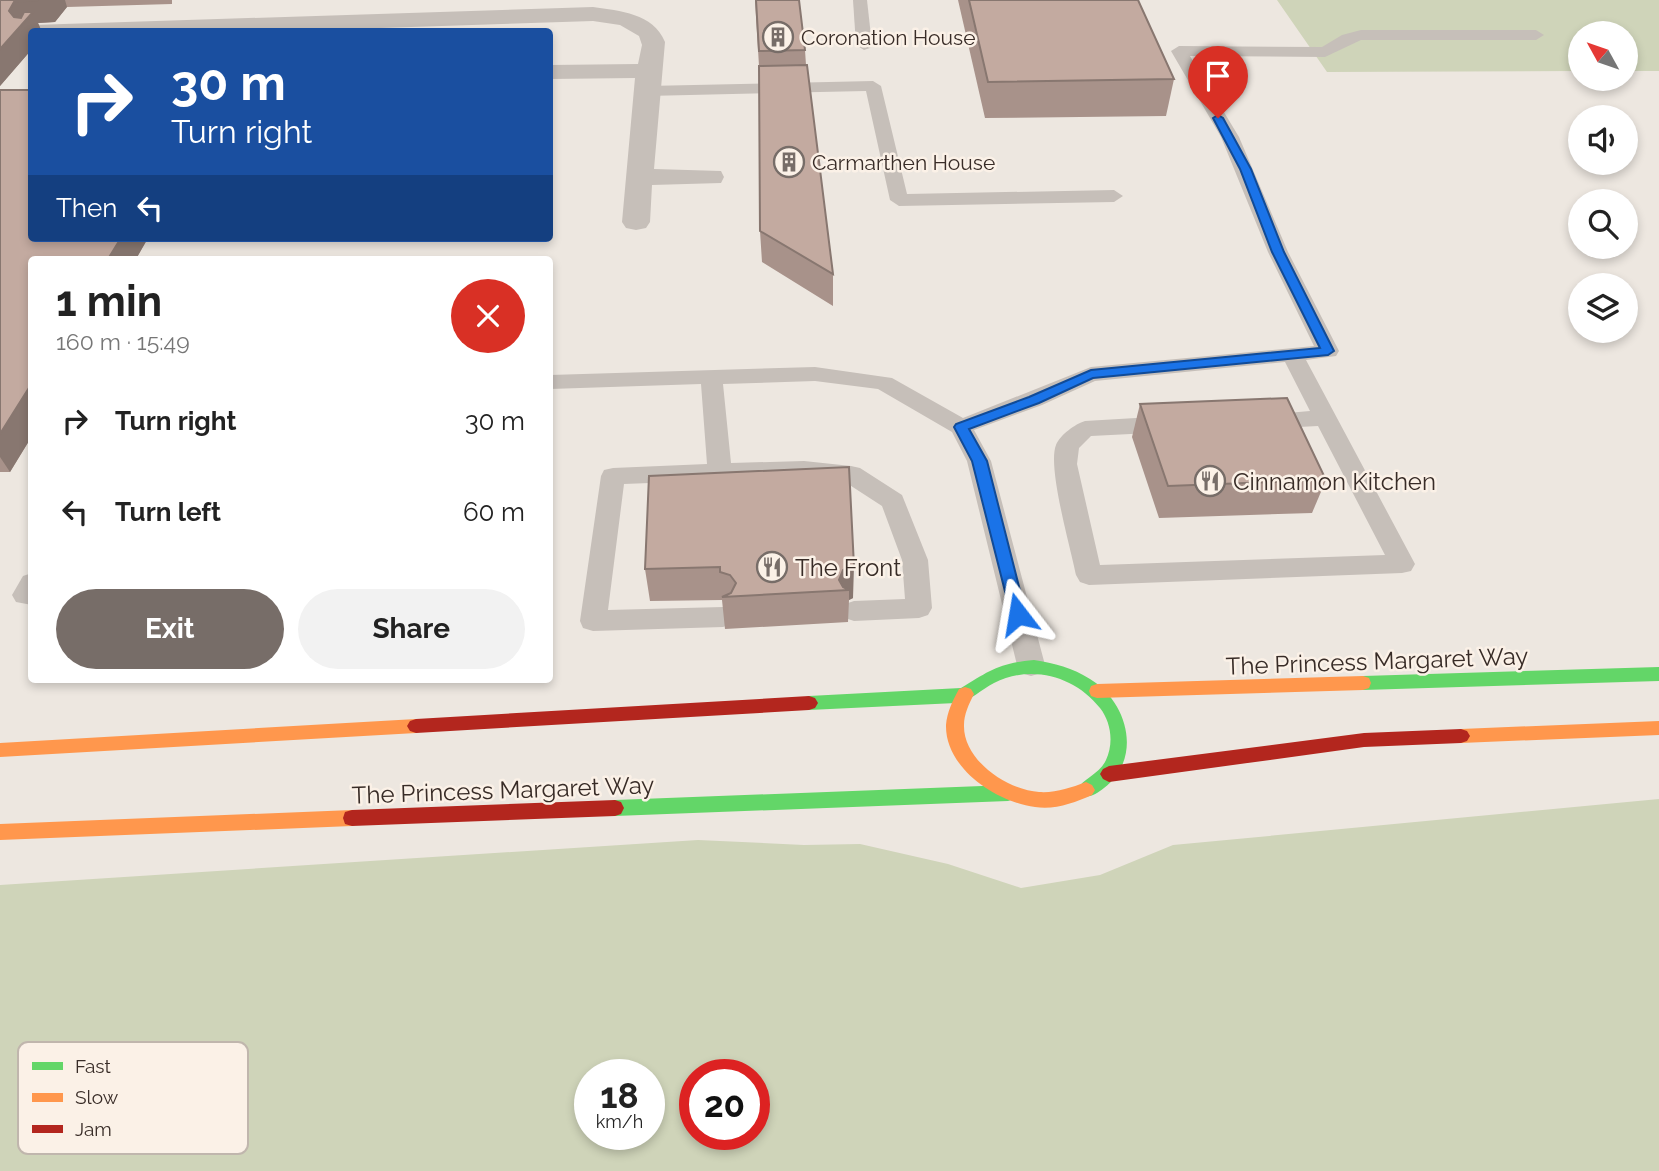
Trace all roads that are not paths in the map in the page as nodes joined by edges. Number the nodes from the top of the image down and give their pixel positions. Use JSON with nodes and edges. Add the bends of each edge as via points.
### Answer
{"nodes":[{"id":1,"x":860,"y":0,"type":"edge"},
{"id":2,"x":273,"y":28,"type":"edge"},
{"id":3,"x":1536,"y":35,"type":"dead end"},
{"id":4,"x":864,"y":45,"type":"dead end"},
{"id":5,"x":873,"y":64,"type":"dead end"},
{"id":6,"x":553,"y":72,"type":"edge"},
{"id":7,"x":647,"y":81,"type":"junction"},
{"id":8,"x":873,"y":86,"type":"junction"},
{"id":9,"x":640,"y":177,"type":"junction"},
{"id":10,"x":711,"y":177,"type":"dead end"},
{"id":11,"x":1114,"y":196,"type":"dead end"},
{"id":12,"x":636,"y":222,"type":"dead end"},
{"id":13,"x":1292,"y":355,"type":"junction"},
{"id":14,"x":711,"y":377,"type":"junction"},
{"id":15,"x":553,"y":383,"type":"edge"},
{"id":16,"x":1325,"y":418,"type":"junction"},
{"id":17,"x":1244,"y":421,"type":"edge"},
{"id":18,"x":1190,"y":423,"type":"edge"},
{"id":19,"x":961,"y":427,"type":"junction"},
{"id":20,"x":720,"y":472,"type":"junction"},
{"id":21,"x":854,"y":611,"type":"dead end"},
{"id":22,"x":723,"y":617,"type":"edge"},
{"id":23,"x":1031,"y":665,"type":"junction"},
{"id":24,"x":1659,"y":674,"type":"edge"},
{"id":25,"x":1097,"y":691,"type":"junction"},
{"id":26,"x":965,"y":694,"type":"junction"},
{"id":27,"x":1659,"y":728,"type":"edge"},
{"id":28,"x":0,"y":750,"type":"edge"},
{"id":29,"x":1109,"y":774,"type":"junction"},
{"id":30,"x":1008,"y":793,"type":"junction"},
{"id":31,"x":0,"y":832,"type":"edge"}],
"edges":[{"from":1,"to":4,"type":"lane"},
{"from":2,"to":7,"type":"street","via":[[593,15],[637,24],[650,33],[653,44]]},
{"from":3,"to":13,"type":"lane","via":[[1361,35],[1325,52],[1179,51],[1230,136],[1278,252],[1328,351]]},
{"from":5,"to":8,"type":"lane"},
{"from":6,"to":7,"type":"street"},
{"from":7,"to":8,"type":"lane"},
{"from":7,"to":9,"type":"street"},
{"from":8,"to":11,"type":"lane","via":[[899,200]]},
{"from":9,"to":10,"type":"street"},
{"from":9,"to":12,"type":"street"},
{"from":13,"to":16,"type":"lane"},
{"from":13,"to":19,"type":"lane","via":[[1091,374]]},
{"from":14,"to":15,"type":"lane"},
{"from":14,"to":19,"type":"lane","via":[[816,374],[884,383]]},
{"from":14,"to":20,"type":"lane"},
{"from":16,"to":17,"type":"lane"},
{"from":16,"to":18,"type":"lane","via":[[1402,564],[1088,575],[1065,464],[1067,446],[1085,429]]},
{"from":19,"to":23,"type":"lane","via":[[979,461]]},
{"from":20,"to":21,"type":"lane","via":[[804,469],[851,474],[893,501],[915,559],[919,608]]},
{"from":20,"to":22,"type":"lane","via":[[613,476],[593,621]]},
{"from":23,"to":25,"type":"street","via":[[1058,670]]},
{"from":23,"to":26,"type":"street","via":[[983,678]]},
{"from":24,"to":25,"type":"street","name":"The Princess Margaret Way"},
{"from":25,"to":29,"type":"street","via":[[1114,712],[1119,729],[1119,753]]},
{"from":26,"to":28,"type":"street"},
{"from":26,"to":30,"type":"street","name":"The Princess Margaret Way","via":[[955,723],[960,747],[983,778]]},
{"from":27,"to":29,"type":"street","name":"The Princess Margaret Way","via":[[1364,740]]},
{"from":29,"to":30,"type":"street","name":"The Princess Margaret Way","via":[[1090,790],[1064,799],[1034,800]]},
{"from":30,"to":31,"type":"street","name":"The Princess Margaret Way"}]}
